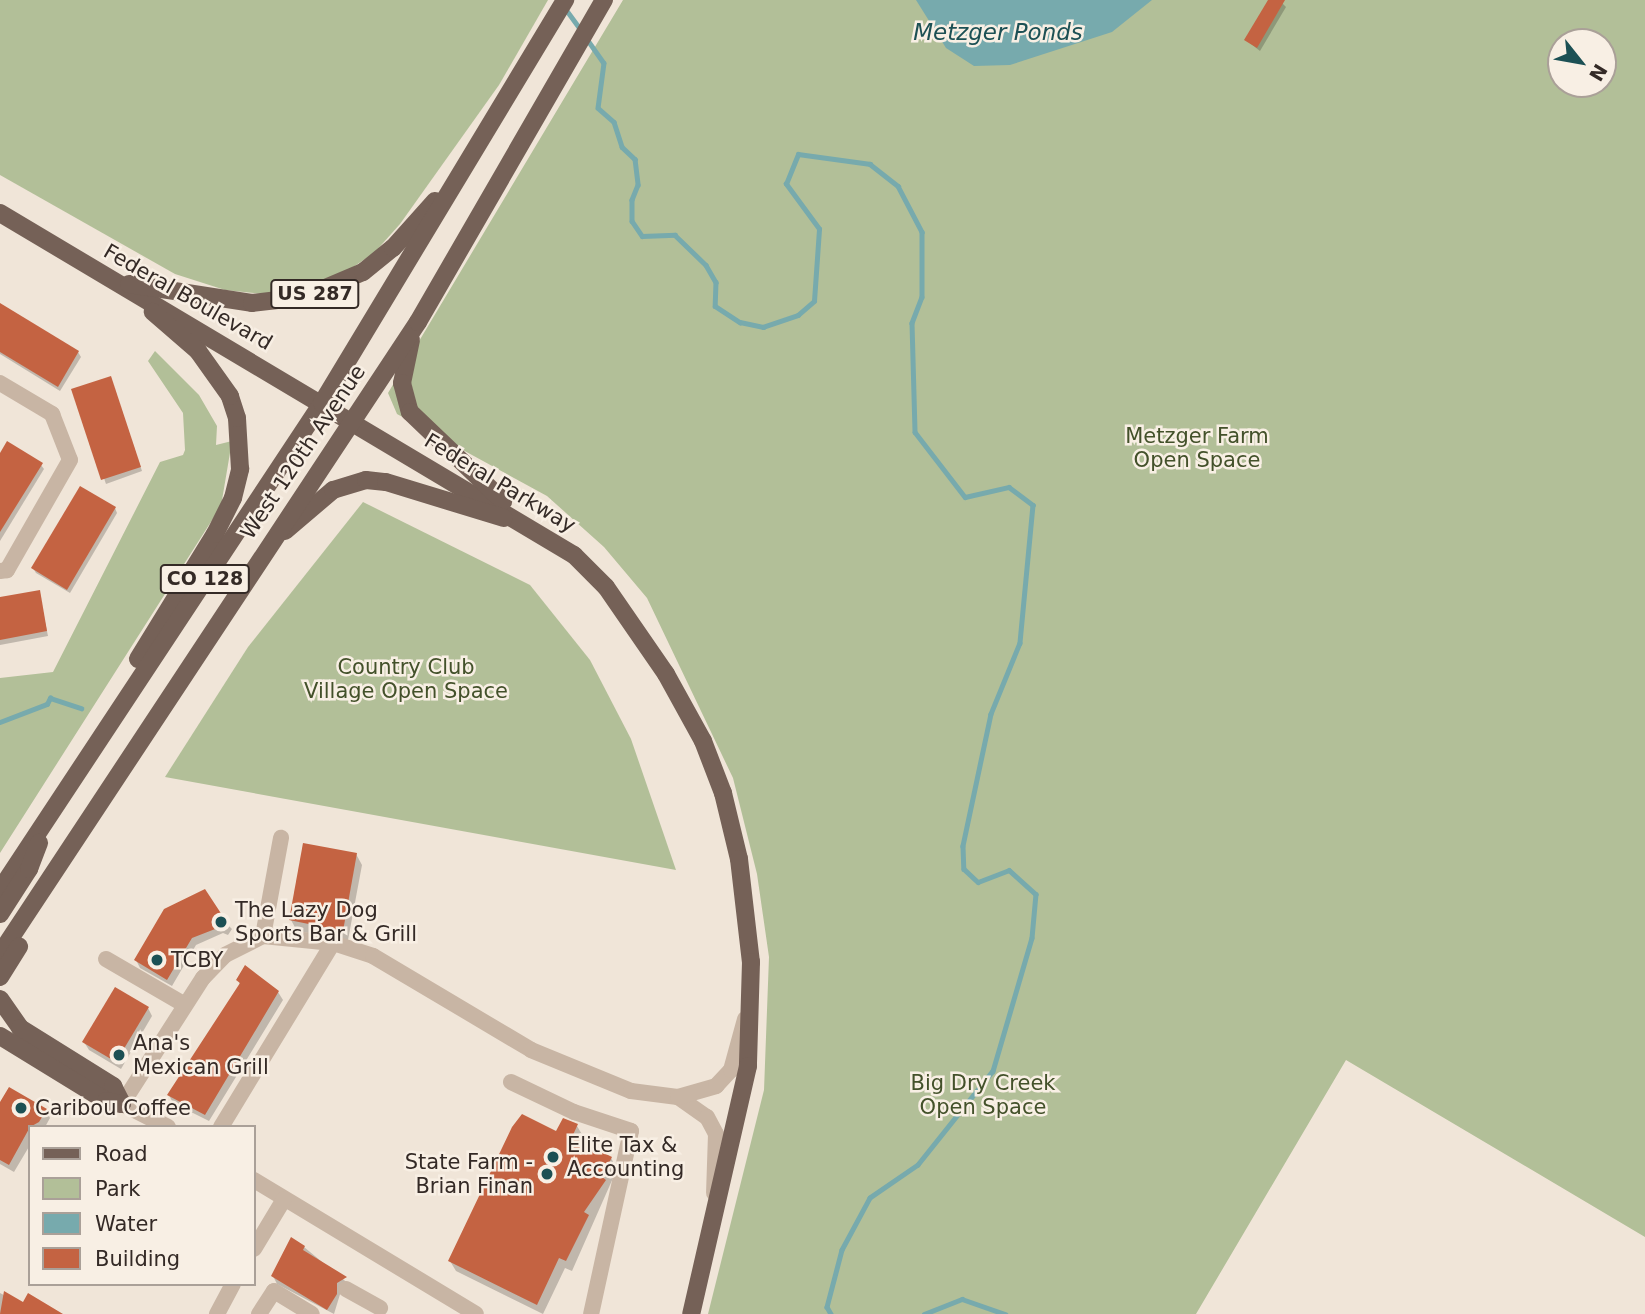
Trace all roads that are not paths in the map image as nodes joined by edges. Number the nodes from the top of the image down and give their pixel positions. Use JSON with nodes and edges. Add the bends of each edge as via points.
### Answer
{"nodes":[{"id":1,"x":565,"y":0,"type":"edge"},
{"id":2,"x":603,"y":2,"type":"edge"},
{"id":3,"x":465,"y":167,"type":"junction"},
{"id":4,"x":0,"y":213,"type":"edge"},
{"id":5,"x":118,"y":282,"type":"junction"},
{"id":6,"x":418,"y":322,"type":"junction"},
{"id":7,"x":0,"y":383,"type":"edge"},
{"id":8,"x":322,"y":403,"type":"junction"},
{"id":9,"x":352,"y":420,"type":"junction"},
{"id":10,"x":531,"y":526,"type":"junction"},
{"id":11,"x":267,"y":548,"type":"junction"},
{"id":12,"x":0,"y":571,"type":"edge"},
{"id":13,"x":87,"y":755,"type":"junction"},
{"id":14,"x":105,"y":790,"type":"junction"},
{"id":15,"x":54,"y":807,"type":"junction"},
{"id":16,"x":281,"y":838,"type":"dead end"},
{"id":17,"x":0,"y":890,"type":"edge"},
{"id":18,"x":0,"y":914,"type":"edge"},
{"id":19,"x":264,"y":936,"type":"junction"},
{"id":20,"x":333,"y":943,"type":"junction"},
{"id":21,"x":0,"y":954,"type":"edge"},
{"id":22,"x":106,"y":959,"type":"dead end"},
{"id":23,"x":0,"y":977,"type":"edge"},
{"id":24,"x":751,"y":997,"type":"junction"},
{"id":25,"x":0,"y":999,"type":"edge"},
{"id":26,"x":185,"y":1005,"type":"junction"},
{"id":27,"x":0,"y":1036,"type":"edge"},
{"id":28,"x":511,"y":1082,"type":"dead end"},
{"id":29,"x":678,"y":1097,"type":"junction"},
{"id":30,"x":122,"y":1104,"type":"junction"},
{"id":31,"x":164,"y":1125,"type":"edge"},
{"id":32,"x":222,"y":1125,"type":"edge"},
{"id":33,"x":256,"y":1181,"type":"edge"},
{"id":34,"x":284,"y":1199,"type":"junction"},
{"id":35,"x":713,"y":1224,"type":"junction"},
{"id":36,"x":256,"y":1246,"type":"edge"},
{"id":37,"x":232,"y":1286,"type":"edge"},
{"id":38,"x":346,"y":1289,"type":"dead end"},
{"id":39,"x":380,"y":1308,"type":"dead end"},
{"id":40,"x":217,"y":1314,"type":"edge"},
{"id":41,"x":259,"y":1314,"type":"edge"},
{"id":42,"x":312,"y":1314,"type":"edge"},
{"id":43,"x":476,"y":1314,"type":"edge"},
{"id":44,"x":591,"y":1314,"type":"edge"},
{"id":45,"x":691,"y":1314,"type":"edge"}],
"edges":[{"from":1,"to":3,"type":"main road","name":"West 120th Avenue","number":"US 287"},
{"from":2,"to":6,"type":"main road","name":"West 120th Avenue"},
{"from":3,"to":5,"type":"main road","number":"US 287","via":[[393,248],[363,272],[317,293],[252,303]]},
{"from":3,"to":8,"type":"main road","name":"West 120th Avenue","number":"US 287"},
{"from":4,"to":5,"type":"main road","name":"Federal Boulevard","number":"US 287"},
{"from":5,"to":8,"type":"main road","name":"Federal Boulevard","number":"US 287"},
{"from":5,"to":13,"type":"main road","via":[[198,351],[215,372],[237,418],[240,469],[233,498],[215,534],[122,684]]},
{"from":6,"to":9,"type":"main road","name":"West 120th Avenue"},
{"from":6,"to":10,"type":"main road","via":[[402,383],[410,412]]},
{"from":7,"to":12,"type":"street","via":[[52,414],[70,460],[7,570]]},
{"from":8,"to":9,"type":"main road","name":"Federal Boulevard","number":"US 287"},
{"from":8,"to":13,"type":"main road","name":"West 120th Avenue","number":"CO 128"},
{"from":9,"to":10,"type":"main road","name":"Federal Parkway"},
{"from":9,"to":11,"type":"main road","name":"West 120th Avenue","number":"CO 128"},
{"from":10,"to":11,"type":"main road","via":[[366,480],[333,490]]},
{"from":10,"to":24,"type":"main road","name":"Federal Parkway","via":[[574,555],[606,587],[666,674],[703,741],[723,793],[739,859]]},
{"from":11,"to":14,"type":"main road","name":"West 120th Avenue","number":"CO 128"},
{"from":13,"to":15,"type":"main road","name":"West 120th Avenue","number":"CO 128"},
{"from":14,"to":21,"type":"main road","name":"West 120th Avenue","number":"CO 128"},
{"from":14,"to":23,"type":"main road","via":[[86,842]]},
{"from":15,"to":17,"type":"main road","name":"West 120th Avenue","number":"CO 128"},
{"from":15,"to":18,"type":"main road","via":[[29,869]]},
{"from":16,"to":19,"type":"street"},
{"from":19,"to":20,"type":"street"},
{"from":19,"to":26,"type":"street","via":[[225,955]]},
{"from":20,"to":29,"type":"street","via":[[393,966],[531,1050],[584,1075],[631,1091]]},
{"from":20,"to":32,"type":"street"},
{"from":22,"to":26,"type":"street"},
{"from":24,"to":29,"type":"street","via":[[730,1070],[716,1086]]},
{"from":24,"to":35,"type":"main road","name":"Federal Parkway","via":[[748,1066]]},
{"from":25,"to":30,"type":"main road","via":[[20,1028],[113,1086]]},
{"from":26,"to":30,"type":"street"},
{"from":27,"to":30,"type":"main road","via":[[106,1101]]},
{"from":28,"to":44,"type":"street","via":[[564,1108],[631,1131]]},
{"from":29,"to":35,"type":"street","via":[[707,1117],[716,1134]]},
{"from":30,"to":31,"type":"street"},
{"from":33,"to":34,"type":"street"},
{"from":34,"to":36,"type":"street"},
{"from":34,"to":43,"type":"street"},
{"from":35,"to":45,"type":"main road","name":"Federal Parkway"},
{"from":37,"to":40,"type":"street"},
{"from":38,"to":39,"type":"street"},
{"from":41,"to":42,"type":"street","via":[[274,1291]]}]}
